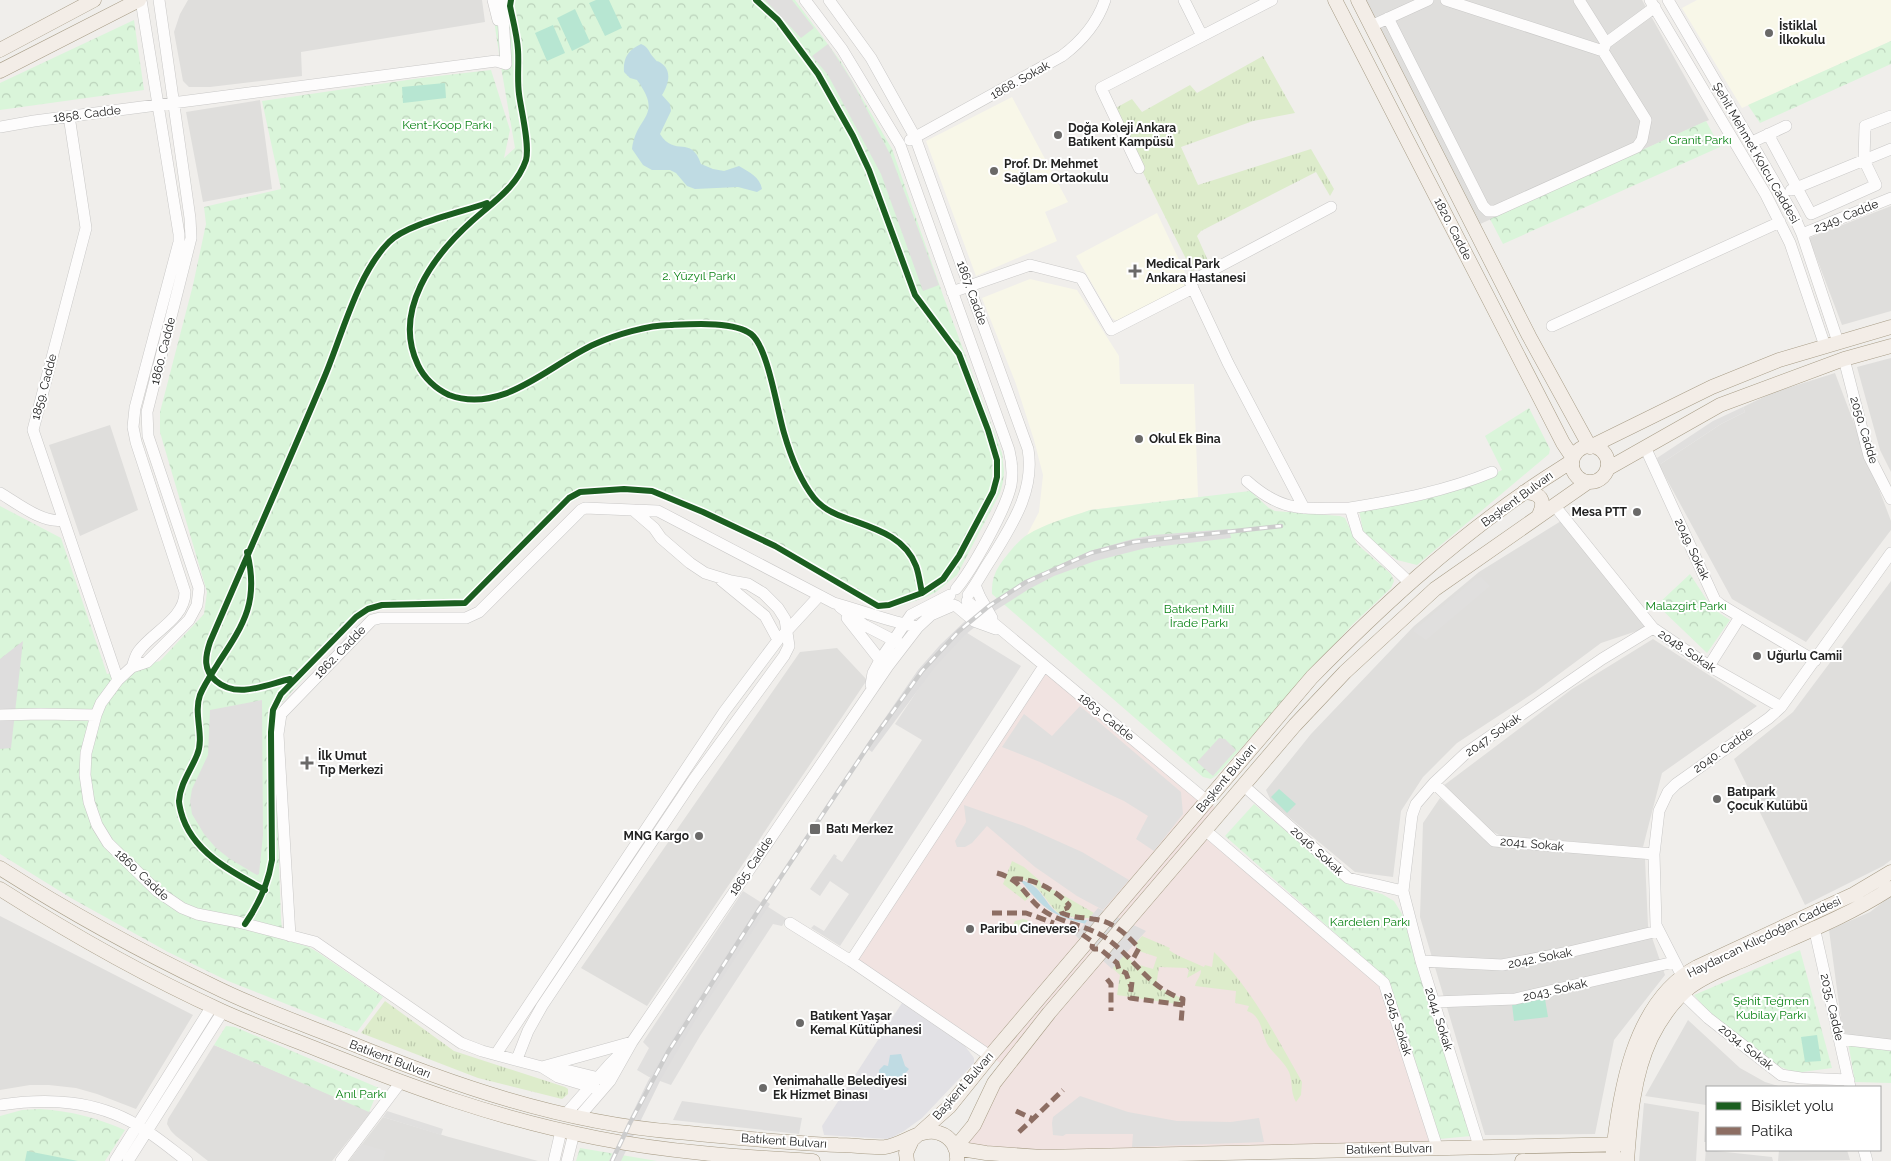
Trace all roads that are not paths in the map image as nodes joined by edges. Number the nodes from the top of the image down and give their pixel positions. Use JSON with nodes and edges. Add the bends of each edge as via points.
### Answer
{"nodes":[{"id":1,"x":94,"y":0,"type":"edge"},
{"id":2,"x":140,"y":0,"type":"edge"},
{"id":3,"x":159,"y":0,"type":"edge"},
{"id":4,"x":493,"y":0,"type":"edge"},
{"id":5,"x":502,"y":0,"type":"edge"},
{"id":6,"x":805,"y":0,"type":"edge"},
{"id":7,"x":828,"y":0,"type":"edge"},
{"id":8,"x":1105,"y":0,"type":"edge"},
{"id":9,"x":1184,"y":0,"type":"edge"},
{"id":10,"x":1272,"y":0,"type":"edge"},
{"id":11,"x":1334,"y":0,"type":"edge"},
{"id":12,"x":1358,"y":0,"type":"edge"},
{"id":13,"x":1428,"y":0,"type":"edge"},
{"id":14,"x":1446,"y":0,"type":"edge"},
{"id":15,"x":1579,"y":0,"type":"edge"},
{"id":16,"x":1668,"y":0,"type":"edge"},
{"id":17,"x":1652,"y":4,"type":"edge"},
{"id":18,"x":1388,"y":18,"type":"junction"},
{"id":19,"x":1370,"y":26,"type":"junction"},
{"id":20,"x":1202,"y":36,"type":"junction"},
{"id":21,"x":504,"y":41,"type":"junction"},
{"id":22,"x":1605,"y":47,"type":"junction"},
{"id":23,"x":0,"y":50,"type":"edge"},
{"id":24,"x":0,"y":71,"type":"edge"},
{"id":25,"x":173,"y":103,"type":"junction"},
{"id":26,"x":158,"y":105,"type":"junction"},
{"id":27,"x":69,"y":116,"type":"junction"},
{"id":28,"x":1891,"y":116,"type":"edge"},
{"id":29,"x":1786,"y":126,"type":"dead end"},
{"id":30,"x":0,"y":127,"type":"edge"},
{"id":31,"x":1768,"y":134,"type":"junction"},
{"id":32,"x":915,"y":137,"type":"junction"},
{"id":33,"x":1752,"y":142,"type":"junction"},
{"id":34,"x":900,"y":145,"type":"junction"},
{"id":35,"x":1891,"y":148,"type":"edge"},
{"id":36,"x":1864,"y":160,"type":"junction"},
{"id":37,"x":1140,"y":168,"type":"dead end"},
{"id":38,"x":1796,"y":188,"type":"junction"},
{"id":39,"x":1782,"y":194,"type":"junction"},
{"id":40,"x":1891,"y":198,"type":"edge"},
{"id":41,"x":1331,"y":207,"type":"dead end"},
{"id":42,"x":190,"y":218,"type":"junction"},
{"id":43,"x":178,"y":220,"type":"junction"},
{"id":44,"x":1780,"y":222,"type":"junction"},
{"id":45,"x":1802,"y":234,"type":"junction"},
{"id":46,"x":969,"y":285,"type":"junction"},
{"id":47,"x":1193,"y":288,"type":"junction"},
{"id":48,"x":952,"y":292,"type":"junction"},
{"id":49,"x":1552,"y":326,"type":"dead end"},
{"id":50,"x":1891,"y":327,"type":"edge"},
{"id":51,"x":1832,"y":344,"type":"junction"},
{"id":52,"x":1891,"y":346,"type":"edge"},
{"id":53,"x":1844,"y":359,"type":"junction"},
{"id":54,"x":1569,"y":408,"type":"junction"},
{"id":55,"x":1551,"y":420,"type":"junction"},
{"id":56,"x":1642,"y":422,"type":"junction"},
{"id":57,"x":1648,"y":445,"type":"junction"},
{"id":58,"x":1591,"y":447,"type":"junction"},
{"id":59,"x":1573,"y":459,"type":"junction"},
{"id":60,"x":1607,"y":469,"type":"junction"},
{"id":61,"x":1492,"y":472,"type":"dead end"},
{"id":62,"x":1247,"y":481,"type":"dead end"},
{"id":63,"x":1588,"y":482,"type":"junction"},
{"id":64,"x":1524,"y":492,"type":"junction"},
{"id":65,"x":0,"y":493,"type":"edge"},
{"id":66,"x":1891,"y":499,"type":"edge"},
{"id":67,"x":1554,"y":505,"type":"junction"},
{"id":68,"x":1304,"y":508,"type":"junction"},
{"id":69,"x":1350,"y":508,"type":"junction"},
{"id":70,"x":633,"y":510,"type":"junction"},
{"id":71,"x":1539,"y":515,"type":"junction"},
{"id":72,"x":63,"y":520,"type":"junction"},
{"id":73,"x":1891,"y":553,"type":"edge"},
{"id":74,"x":717,"y":578,"type":"junction"},
{"id":75,"x":1410,"y":583,"type":"junction"},
{"id":76,"x":975,"y":585,"type":"junction"},
{"id":77,"x":819,"y":596,"type":"junction"},
{"id":78,"x":967,"y":598,"type":"junction"},
{"id":79,"x":954,"y":599,"type":"junction"},
{"id":80,"x":834,"y":603,"type":"junction"},
{"id":81,"x":1740,"y":617,"type":"junction"},
{"id":82,"x":903,"y":624,"type":"junction"},
{"id":83,"x":918,"y":627,"type":"junction"},
{"id":84,"x":1653,"y":628,"type":"junction"},
{"id":85,"x":787,"y":631,"type":"junction"},
{"id":86,"x":1005,"y":632,"type":"junction"},
{"id":87,"x":778,"y":640,"type":"junction"},
{"id":88,"x":899,"y":643,"type":"junction"},
{"id":89,"x":880,"y":660,"type":"junction"},
{"id":90,"x":1815,"y":661,"type":"junction"},
{"id":91,"x":1044,"y":666,"type":"junction"},
{"id":92,"x":1709,"y":666,"type":"junction"},
{"id":93,"x":132,"y":667,"type":"junction"},
{"id":94,"x":118,"y":680,"type":"junction"},
{"id":95,"x":871,"y":690,"type":"junction"},
{"id":96,"x":1781,"y":707,"type":"junction"},
{"id":97,"x":0,"y":715,"type":"edge"},
{"id":98,"x":96,"y":715,"type":"junction"},
{"id":99,"x":1434,"y":783,"type":"junction"},
{"id":100,"x":1244,"y":786,"type":"junction"},
{"id":101,"x":1207,"y":801,"type":"junction"},
{"id":102,"x":1205,"y":830,"type":"junction"},
{"id":103,"x":1654,"y":854,"type":"junction"},
{"id":104,"x":0,"y":868,"type":"edge"},
{"id":105,"x":1891,"y":872,"type":"edge"},
{"id":106,"x":1891,"y":888,"type":"edge"},
{"id":107,"x":0,"y":889,"type":"edge"},
{"id":108,"x":1403,"y":891,"type":"junction"},
{"id":109,"x":790,"y":924,"type":"dead end"},
{"id":110,"x":1814,"y":927,"type":"junction"},
{"id":111,"x":1658,"y":931,"type":"junction"},
{"id":112,"x":290,"y":936,"type":"junction"},
{"id":113,"x":851,"y":961,"type":"junction"},
{"id":114,"x":1421,"y":961,"type":"junction"},
{"id":115,"x":1674,"y":962,"type":"junction"},
{"id":116,"x":1685,"y":986,"type":"junction"},
{"id":117,"x":1434,"y":1002,"type":"junction"},
{"id":118,"x":217,"y":1009,"type":"junction"},
{"id":119,"x":1840,"y":1039,"type":"junction"},
{"id":120,"x":632,"y":1042,"type":"junction"},
{"id":121,"x":1891,"y":1045,"type":"edge"},
{"id":122,"x":496,"y":1054,"type":"junction"},
{"id":123,"x":990,"y":1056,"type":"junction"},
{"id":124,"x":517,"y":1059,"type":"junction"},
{"id":125,"x":542,"y":1067,"type":"junction"},
{"id":126,"x":1781,"y":1075,"type":"junction"},
{"id":127,"x":604,"y":1079,"type":"junction"},
{"id":128,"x":400,"y":1083,"type":"junction"},
{"id":129,"x":1849,"y":1084,"type":"edge"},
{"id":130,"x":1780,"y":1086,"type":"edge"},
{"id":131,"x":596,"y":1089,"type":"junction"},
{"id":132,"x":0,"y":1105,"type":"edge"},
{"id":133,"x":572,"y":1116,"type":"junction"},
{"id":134,"x":142,"y":1128,"type":"junction"},
{"id":135,"x":568,"y":1132,"type":"junction"},
{"id":136,"x":918,"y":1136,"type":"junction"},
{"id":137,"x":1621,"y":1144,"type":"junction"},
{"id":138,"x":1479,"y":1146,"type":"junction"},
{"id":139,"x":1437,"y":1147,"type":"junction"},
{"id":140,"x":956,"y":1154,"type":"edge"},
{"id":141,"x":1612,"y":1160,"type":"edge"},
{"id":142,"x":1627,"y":1160,"type":"edge"},
{"id":143,"x":115,"y":1161,"type":"edge"},
{"id":144,"x":128,"y":1161,"type":"edge"},
{"id":145,"x":187,"y":1161,"type":"edge"},
{"id":146,"x":341,"y":1161,"type":"edge"},
{"id":147,"x":554,"y":1161,"type":"edge"},
{"id":148,"x":567,"y":1161,"type":"edge"},
{"id":149,"x":813,"y":1161,"type":"edge"},
{"id":150,"x":906,"y":1161,"type":"edge"},
{"id":151,"x":1479,"y":1161,"type":"edge"},
{"id":152,"x":1522,"y":1161,"type":"edge"}],
"edges":[{"from":1,"to":23,"type":"main road"},
{"from":2,"to":24,"type":"main road"},
{"from":2,"to":26,"type":"street","name":"1860. Cadde"},
{"from":3,"to":25,"type":"street","name":"1860. Cadde"},
{"from":4,"to":21,"type":"street"},
{"from":5,"to":21,"type":"street"},
{"from":6,"to":34,"type":"street","name":"1867. Cadde","via":[[842,49]]},
{"from":7,"to":32,"type":"street","name":"1867. Cadde","via":[[871,58]]},
{"from":8,"to":32,"type":"street","name":"1868. Sokak","via":[[1091,29],[1062,56]]},
{"from":9,"to":20,"type":"street"},
{"from":10,"to":20,"type":"street"},
{"from":11,"to":55,"type":"main road","name":"1820. Cadde"},
{"from":12,"to":19,"type":"main road","name":"1820. Cadde"},
{"from":13,"to":18,"type":"street"},
{"from":14,"to":22,"type":"street"},
{"from":15,"to":22,"type":"street"},
{"from":16,"to":33,"type":"street","name":"Şehit Mehmet Kolcu Caddesi"},
{"from":17,"to":22,"type":"street"},
{"from":17,"to":44,"type":"street","name":"Şehit Mehmet Kolcu Caddesi"},
{"from":18,"to":19,"type":"street"},
{"from":18,"to":22,"type":"street","via":[[1479,198],[1488,211],[1495,212],[1640,144],[1646,120]]},
{"from":19,"to":54,"type":"main road","name":"1820. Cadde"},
{"from":20,"to":37,"type":"street","via":[[1101,88]]},
{"from":21,"to":25,"type":"street","name":"1858. Cadde","via":[[506,64],[496,60]]},
{"from":25,"to":26,"type":"street","name":"1858. Cadde"},
{"from":25,"to":42,"type":"street","name":"1860. Cadde"},
{"from":26,"to":27,"type":"street","name":"1858. Cadde"},
{"from":26,"to":43,"type":"street","name":"1860. Cadde"},
{"from":27,"to":30,"type":"street","name":"1858. Cadde"},
{"from":27,"to":72,"type":"street","name":"1859. Cadde","via":[[86,228],[33,430]]},
{"from":28,"to":36,"type":"street","via":[[1865,126]]},
{"from":29,"to":31,"type":"street"},
{"from":31,"to":33,"type":"street"},
{"from":31,"to":38,"type":"street"},
{"from":32,"to":34,"type":"street","name":"1868. Sokak"},
{"from":32,"to":46,"type":"street","name":"1867. Cadde"},
{"from":33,"to":39,"type":"street","name":"Şehit Mehmet Kolcu Caddesi"},
{"from":34,"to":48,"type":"street","name":"1867. Cadde"},
{"from":35,"to":36,"type":"street"},
{"from":36,"to":38,"type":"street"},
{"from":36,"to":38,"type":"street","via":[[1876,185],[1811,214]]},
{"from":38,"to":39,"type":"street"},
{"from":39,"to":45,"type":"street","name":"Şehit Mehmet Kolcu Caddesi"},
{"from":40,"to":45,"type":"street","name":"2349. Cadde"},
{"from":41,"to":47,"type":"street","via":[[1190,282]]},
{"from":42,"to":43,"type":"street"},
{"from":42,"to":93,"type":"street","name":"1860. Cadde","via":[[190,244],[146,424],[199,588],[199,598],[189,620],[147,662]]},
{"from":43,"to":93,"type":"street","name":"1860. Cadde","via":[[179,242],[135,408],[133,427],[185,597],[180,611],[137,653]]},
{"from":44,"to":49,"type":"street"},
{"from":44,"to":51,"type":"street","name":"Şehit Mehmet Kolcu Caddesi"},
{"from":45,"to":51,"type":"street","name":"Şehit Mehmet Kolcu Caddesi"},
{"from":46,"to":47,"type":"street","via":[[1030,265],[1081,278],[1111,330]]},
{"from":46,"to":48,"type":"street"},
{"from":46,"to":76,"type":"street","name":"1867. Cadde","via":[[1030,457],[1027,490],[1019,511]]},
{"from":47,"to":68,"type":"street","via":[[1228,363]]},
{"from":48,"to":79,"type":"street","name":"1867. Cadde","via":[[1009,450],[1012,473],[1004,504]]},
{"from":50,"to":51,"type":"main road"},
{"from":51,"to":56,"type":"main road","via":[[1779,360],[1712,387]]},
{"from":52,"to":53,"type":"main road"},
{"from":53,"to":57,"type":"main road","via":[[1720,405]]},
{"from":53,"to":66,"type":"street","name":"2050. Cadde","via":[[1869,456]]},
{"from":54,"to":55,"type":"main road","via":[[1569,418],[1565,422],[1560,424]]},
{"from":54,"to":58,"type":"main road","name":"1820. Cadde"},
{"from":55,"to":59,"type":"main road","name":"1820. Cadde"},
{"from":56,"to":57,"type":"main road","via":[[1639,436]]},
{"from":56,"to":58,"type":"main road"},
{"from":57,"to":60,"type":"main road"},
{"from":57,"to":81,"type":"street","name":"2049. Sokak","via":[[1715,600]]},
{"from":58,"to":59,"type":"main road","via":[[1581,449]]},
{"from":58,"to":60,"type":"main road","via":[[1603,452]]},
{"from":59,"to":63,"type":"main road","via":[[1575,474]]},
{"from":59,"to":64,"type":"main road","name":"Başkent Bulvarı"},
{"from":60,"to":63,"type":"main road","via":[[1600,479]]},
{"from":61,"to":69,"type":"street","via":[[1446,489]]},
{"from":62,"to":68,"type":"street","via":[[1279,504]]},
{"from":63,"to":67,"type":"main road","name":"Başkent Bulvarı"},
{"from":64,"to":71,"type":"main road","via":[[1532,492],[1541,499],[1543,504]]},
{"from":64,"to":75,"type":"main road","name":"Başkent Bulvarı"},
{"from":65,"to":72,"type":"street","via":[[45,519]]},
{"from":67,"to":71,"type":"main road","name":"Başkent Bulvarı"},
{"from":67,"to":84,"type":"street","name":"2048. Sokak"},
{"from":68,"to":69,"type":"street"},
{"from":69,"to":75,"type":"street","via":[[1358,534]]},
{"from":70,"to":74,"type":"street","via":[[690,563]]},
{"from":70,"to":77,"type":"street","name":"1862. Cadde","via":[[658,511]]},
{"from":70,"to":112,"type":"street","name":"1862. Cadde","via":[[581,510],[473,616],[372,620],[281,714],[278,734]]},
{"from":71,"to":100,"type":"main road","name":"Başkent Bulvarı","via":[[1418,603],[1345,672]]},
{"from":72,"to":94,"type":"street","name":"1859. Cadde"},
{"from":73,"to":90,"type":"street","name":"2040. Cadde"},
{"from":74,"to":85,"type":"street","via":[[748,584],[763,593],[785,619]]},
{"from":74,"to":87,"type":"street","via":[[765,616]]},
{"from":75,"to":101,"type":"main road","name":"Başkent Bulvarı","via":[[1312,677]]},
{"from":76,"to":78,"type":"street","name":"1867. Cadde"},
{"from":76,"to":86,"type":"street","via":[[992,618]]},
{"from":77,"to":80,"type":"street","name":"1862. Cadde"},
{"from":77,"to":85,"type":"street"},
{"from":78,"to":79,"type":"street","via":[[962,606]]},
{"from":78,"to":79,"type":"street","via":[[964,590]]},
{"from":78,"to":86,"type":"street"},
{"from":79,"to":82,"type":"street","name":"1865. Cadde","via":[[911,615]]},
{"from":79,"to":83,"type":"street","name":"1865. Cadde"},
{"from":79,"to":86,"type":"street","via":[[974,620]]},
{"from":80,"to":82,"type":"street"},
{"from":80,"to":88,"type":"street","via":[[864,625]]},
{"from":80,"to":89,"type":"street"},
{"from":81,"to":90,"type":"street","name":"2049. Sokak"},
{"from":81,"to":92,"type":"street"},
{"from":82,"to":83,"type":"street"},
{"from":82,"to":88,"type":"street","name":"1865. Cadde"},
{"from":83,"to":88,"type":"street","name":"1865. Cadde"},
{"from":84,"to":92,"type":"street","name":"2048. Sokak"},
{"from":84,"to":99,"type":"street","name":"2047. Sokak","via":[[1602,659],[1466,753]]},
{"from":85,"to":87,"type":"street"},
{"from":85,"to":124,"type":"street","via":[[789,646],[784,656],[694,779],[594,928],[535,1020]]},
{"from":86,"to":91,"type":"street","name":"1863. Cadde"},
{"from":87,"to":122,"type":"street","via":[[724,712]]},
{"from":88,"to":89,"type":"street","name":"1865. Cadde"},
{"from":88,"to":95,"type":"street","name":"1865. Cadde"},
{"from":89,"to":95,"type":"street","name":"1865. Cadde","via":[[873,673]]},
{"from":90,"to":96,"type":"street","name":"2040. Cadde"},
{"from":91,"to":101,"type":"street","name":"1863. Cadde"},
{"from":91,"to":113,"type":"street"},
{"from":92,"to":96,"type":"street","name":"2048. Sokak"},
{"from":93,"to":94,"type":"street","name":"1860. Cadde"},
{"from":94,"to":98,"type":"street","name":"1860. Cadde"},
{"from":95,"to":120,"type":"street","name":"1865. Cadde"},
{"from":96,"to":103,"type":"street","name":"2040. Cadde","via":[[1668,792],[1659,811]]},
{"from":97,"to":98,"type":"street"},
{"from":98,"to":112,"type":"street","name":"1860. Cadde","via":[[86,753],[86,789],[95,820],[108,843],[157,891],[182,908]]},
{"from":99,"to":103,"type":"street","name":"2041. Sokak","via":[[1494,841]]},
{"from":99,"to":108,"type":"street","name":"2047. Sokak","via":[[1416,804],[1412,815]]},
{"from":100,"to":102,"type":"main road","name":"Başkent Bulvarı"},
{"from":100,"to":108,"type":"street","name":"2046. Sokak","via":[[1348,878]]},
{"from":101,"to":123,"type":"main road","name":"Başkent Bulvarı"},
{"from":102,"to":139,"type":"street","name":"2045. Sokak","via":[[1384,983]]},
{"from":102,"to":140,"type":"main road","name":"Başkent Bulvarı","via":[[994,1083]]},
{"from":103,"to":111,"type":"street","name":"2040. Cadde"},
{"from":104,"to":133,"type":"main road","name":"Batıkent Bulvarı","via":[[125,942],[244,1000],[410,1068],[474,1090]]},
{"from":105,"to":116,"type":"main road","name":"Haydarcan Kılıçdoğan Caddesi","via":[[1854,894],[1697,967]]},
{"from":106,"to":110,"type":"main road","name":"Haydarcan Kılıçdoğan Caddesi","via":[[1864,905]]},
{"from":107,"to":118,"type":"main road","name":"Batıkent Bulvarı","via":[[44,918]]},
{"from":108,"to":114,"type":"street","name":"2044. Sokak"},
{"from":109,"to":113,"type":"street"},
{"from":110,"to":116,"type":"main road","name":"Haydarcan Kılıçdoğan Caddesi"},
{"from":110,"to":119,"type":"street","name":"2035. Cadde"},
{"from":111,"to":114,"type":"street","name":"2042. Sokak","via":[[1502,965]]},
{"from":111,"to":115,"type":"street","name":"2040. Cadde"},
{"from":112,"to":122,"type":"street","name":"1860. Cadde","via":[[324,947],[461,1043]]},
{"from":113,"to":123,"type":"street"},
{"from":114,"to":117,"type":"street","name":"2044. Sokak"},
{"from":115,"to":116,"type":"street","name":"2040. Cadde"},
{"from":115,"to":117,"type":"street","name":"2043. Sokak","via":[[1515,999]]},
{"from":116,"to":126,"type":"street","name":"2034. Sokak","via":[[1708,1018]]},
{"from":116,"to":137,"type":"main road","name":"Haydarcan Kılıçdoğan Caddesi","via":[[1656,1005],[1638,1040],[1622,1088]]},
{"from":117,"to":138,"type":"street","name":"2044. Sokak"},
{"from":118,"to":128,"type":"main road","name":"Batıkent Bulvarı"},
{"from":118,"to":134,"type":"street"},
{"from":119,"to":121,"type":"street"},
{"from":119,"to":129,"type":"street","name":"2035. Cadde"},
{"from":120,"to":125,"type":"street"},
{"from":120,"to":127,"type":"street","name":"1865. Cadde"},
{"from":122,"to":124,"type":"street","name":"1860. Cadde"},
{"from":123,"to":136,"type":"main road","name":"Başkent Bulvarı","via":[[950,1107]]},
{"from":124,"to":125,"type":"street","name":"1860. Cadde"},
{"from":125,"to":127,"type":"street","name":"1860. Cadde"},
{"from":125,"to":131,"type":"street","name":"1860. Cadde","via":[[558,1077]]},
{"from":126,"to":129,"type":"street","name":"2034. Sokak"},
{"from":126,"to":130,"type":"street"},
{"from":127,"to":131,"type":"street","name":"1865. Cadde"},
{"from":128,"to":135,"type":"main road","name":"Batıkent Bulvarı","via":[[466,1106]]},
{"from":128,"to":146,"type":"street"},
{"from":131,"to":133,"type":"street","name":"1865. Cadde"},
{"from":132,"to":134,"type":"street","via":[[43,1101],[81,1104],[111,1112]]},
{"from":133,"to":135,"type":"main road"},
{"from":133,"to":136,"type":"main road","name":"Batıkent Bulvarı","via":[[638,1129],[819,1144],[886,1147]]},
{"from":134,"to":143,"type":"street"},
{"from":134,"to":144,"type":"street"},
{"from":134,"to":145,"type":"street"},
{"from":135,"to":147,"type":"street"},
{"from":135,"to":148,"type":"street"},
{"from":135,"to":149,"type":"main road","name":"Batıkent Bulvarı","via":[[649,1146]]},
{"from":136,"to":140,"type":"main road","name":"Batıkent Bulvarı","via":[[940,1133],[952,1141]]},
{"from":136,"to":150,"type":"main road","via":[[908,1146]]},
{"from":137,"to":138,"type":"main road","name":"Batıkent Bulvarı"},
{"from":137,"to":141,"type":"main road","name":"Haydarcan Kılıçdoğan Caddesi"},
{"from":137,"to":142,"type":"main road","name":"Haydarcan Kılıçdoğan Caddesi"},
{"from":138,"to":139,"type":"main road","name":"Batıkent Bulvarı"},
{"from":138,"to":151,"type":"main road"},
{"from":139,"to":140,"type":"main road","name":"Batıkent Bulvarı","via":[[1042,1157]]},
{"from":141,"to":142,"type":"main road"},
{"from":141,"to":152,"type":"main road"}]}
